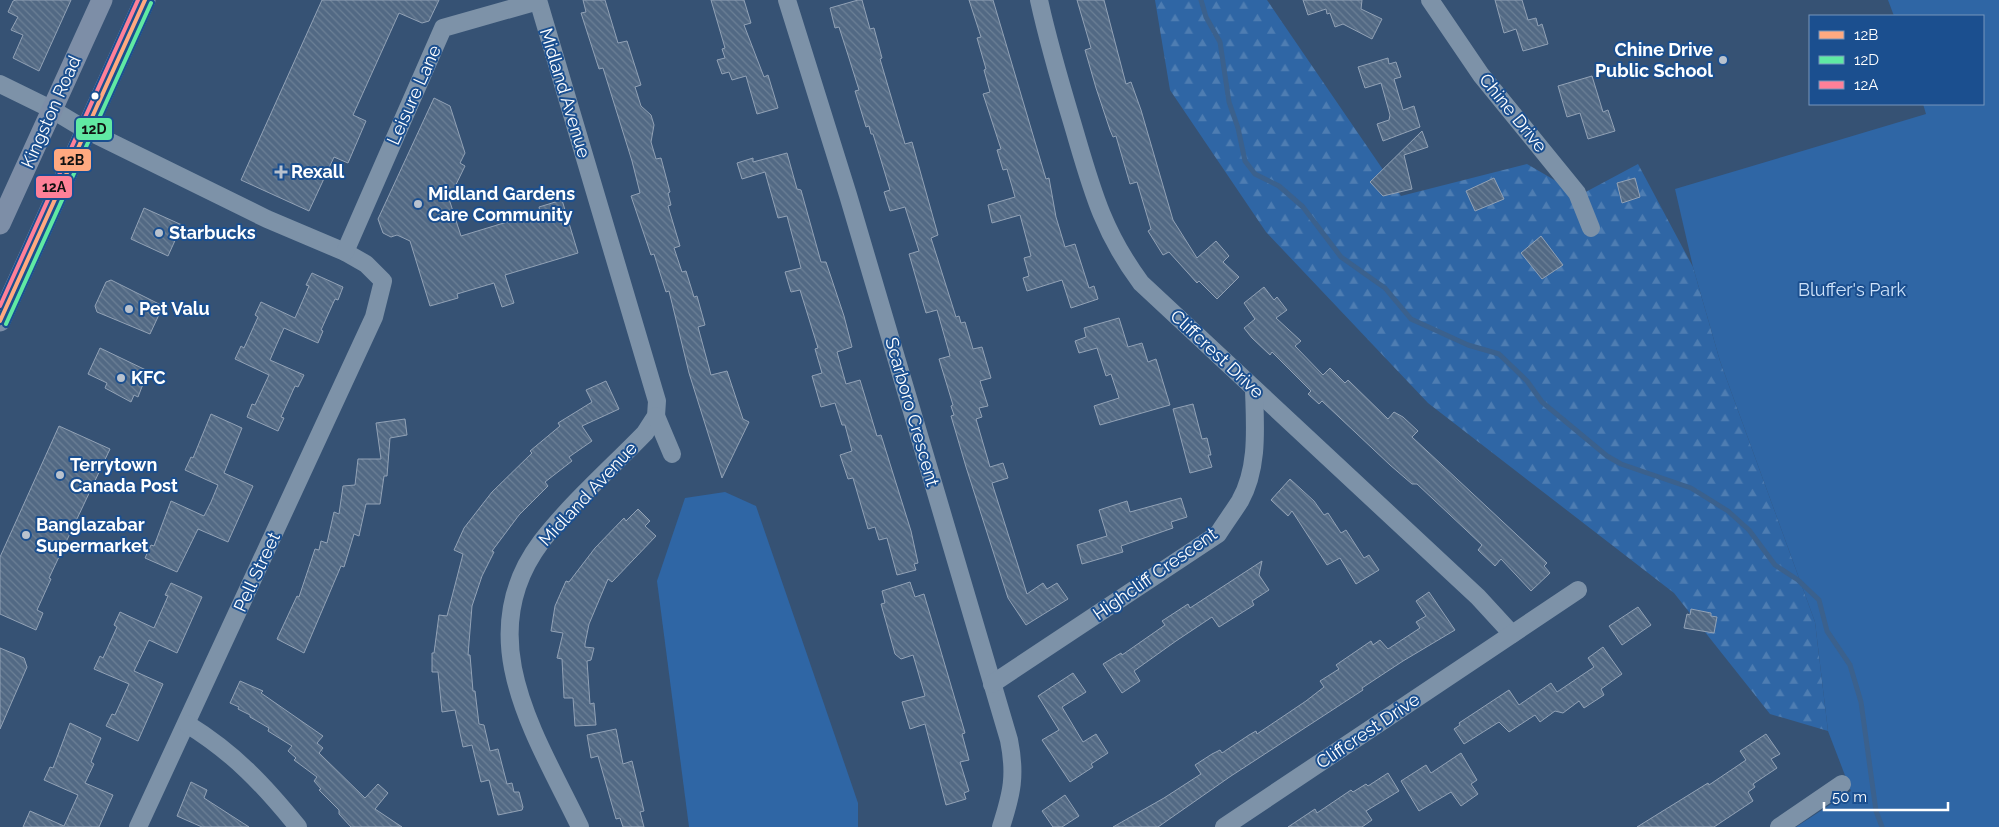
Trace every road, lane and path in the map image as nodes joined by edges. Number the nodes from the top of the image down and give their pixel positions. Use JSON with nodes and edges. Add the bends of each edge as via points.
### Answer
{"nodes":[{"id":1,"x":102,"y":0,"type":"edge"},
{"id":2,"x":145,"y":0,"type":"edge"},
{"id":3,"x":538,"y":0,"type":"edge"},
{"id":4,"x":787,"y":0,"type":"edge"},
{"id":5,"x":1039,"y":0,"type":"edge"},
{"id":6,"x":1430,"y":0,"type":"edge"},
{"id":7,"x":0,"y":84,"type":"edge"},
{"id":8,"x":52,"y":109,"type":"junction"},
{"id":9,"x":86,"y":130,"type":"junction"},
{"id":10,"x":0,"y":224,"type":"edge"},
{"id":11,"x":1591,"y":228,"type":"dead end"},
{"id":12,"x":345,"y":252,"type":"junction"},
{"id":13,"x":0,"y":321,"type":"edge"},
{"id":14,"x":1254,"y":389,"type":"junction"},
{"id":15,"x":656,"y":416,"type":"junction"},
{"id":16,"x":672,"y":454,"type":"dead end"},
{"id":17,"x":1578,"y":590,"type":"dead end"},
{"id":18,"x":1512,"y":634,"type":"junction"},
{"id":19,"x":992,"y":684,"type":"junction"},
{"id":20,"x":187,"y":724,"type":"junction"},
{"id":21,"x":1842,"y":784,"type":"dead end"},
{"id":22,"x":138,"y":827,"type":"edge"},
{"id":23,"x":298,"y":827,"type":"edge"},
{"id":24,"x":580,"y":827,"type":"edge"},
{"id":25,"x":1001,"y":827,"type":"edge"},
{"id":26,"x":1224,"y":827,"type":"edge"},
{"id":27,"x":1779,"y":827,"type":"edge"}],
"edges":[{"from":1,"to":8,"type":"main road","name":"Kingston Road"},
{"from":2,"to":9,"type":"main road"},
{"from":3,"to":12,"type":"street","name":"Leisure Lane","via":[[443,28]]},
{"from":3,"to":15,"type":"street","name":"Midland Avenue","via":[[644,353],[657,401]]},
{"from":4,"to":19,"type":"street","name":"Scarboro Crescent"},
{"from":5,"to":14,"type":"street","name":"Cliffcrest Drive","via":[[1096,204],[1120,255],[1141,283]]},
{"from":6,"to":11,"type":"street","name":"Chine Drive","via":[[1481,75],[1578,193]]},
{"from":7,"to":8,"type":"street"},
{"from":8,"to":9,"type":"street"},
{"from":8,"to":10,"type":"main road","name":"Kingston Road"},
{"from":9,"to":12,"type":"street","via":[[267,219]]},
{"from":9,"to":13,"type":"main road"},
{"from":12,"to":20,"type":"street","name":"Pell Street","via":[[366,264],[383,281],[374,317]]},
{"from":14,"to":18,"type":"street","name":"Cliffcrest Drive","via":[[1478,597]]},
{"from":14,"to":19,"type":"street","name":"Highcliff Crescent","via":[[1256,444],[1251,473],[1240,500],[1218,534]]},
{"from":15,"to":16,"type":"street","name":"Midland Avenue"},
{"from":15,"to":24,"type":"street","name":"Midland Avenue","via":[[645,433],[541,542],[521,578],[510,614],[508,651],[518,695]]},
{"from":17,"to":18,"type":"street","name":"Cliffcrest Drive"},
{"from":18,"to":26,"type":"street","name":"Cliffcrest Drive"},
{"from":19,"to":25,"type":"street","name":"Scarboro Crescent","via":[[1013,764],[1010,800]]},
{"from":20,"to":22,"type":"street","name":"Pell Street"},
{"from":20,"to":23,"type":"street","via":[[241,762]]},
{"from":21,"to":27,"type":"street"}]}
